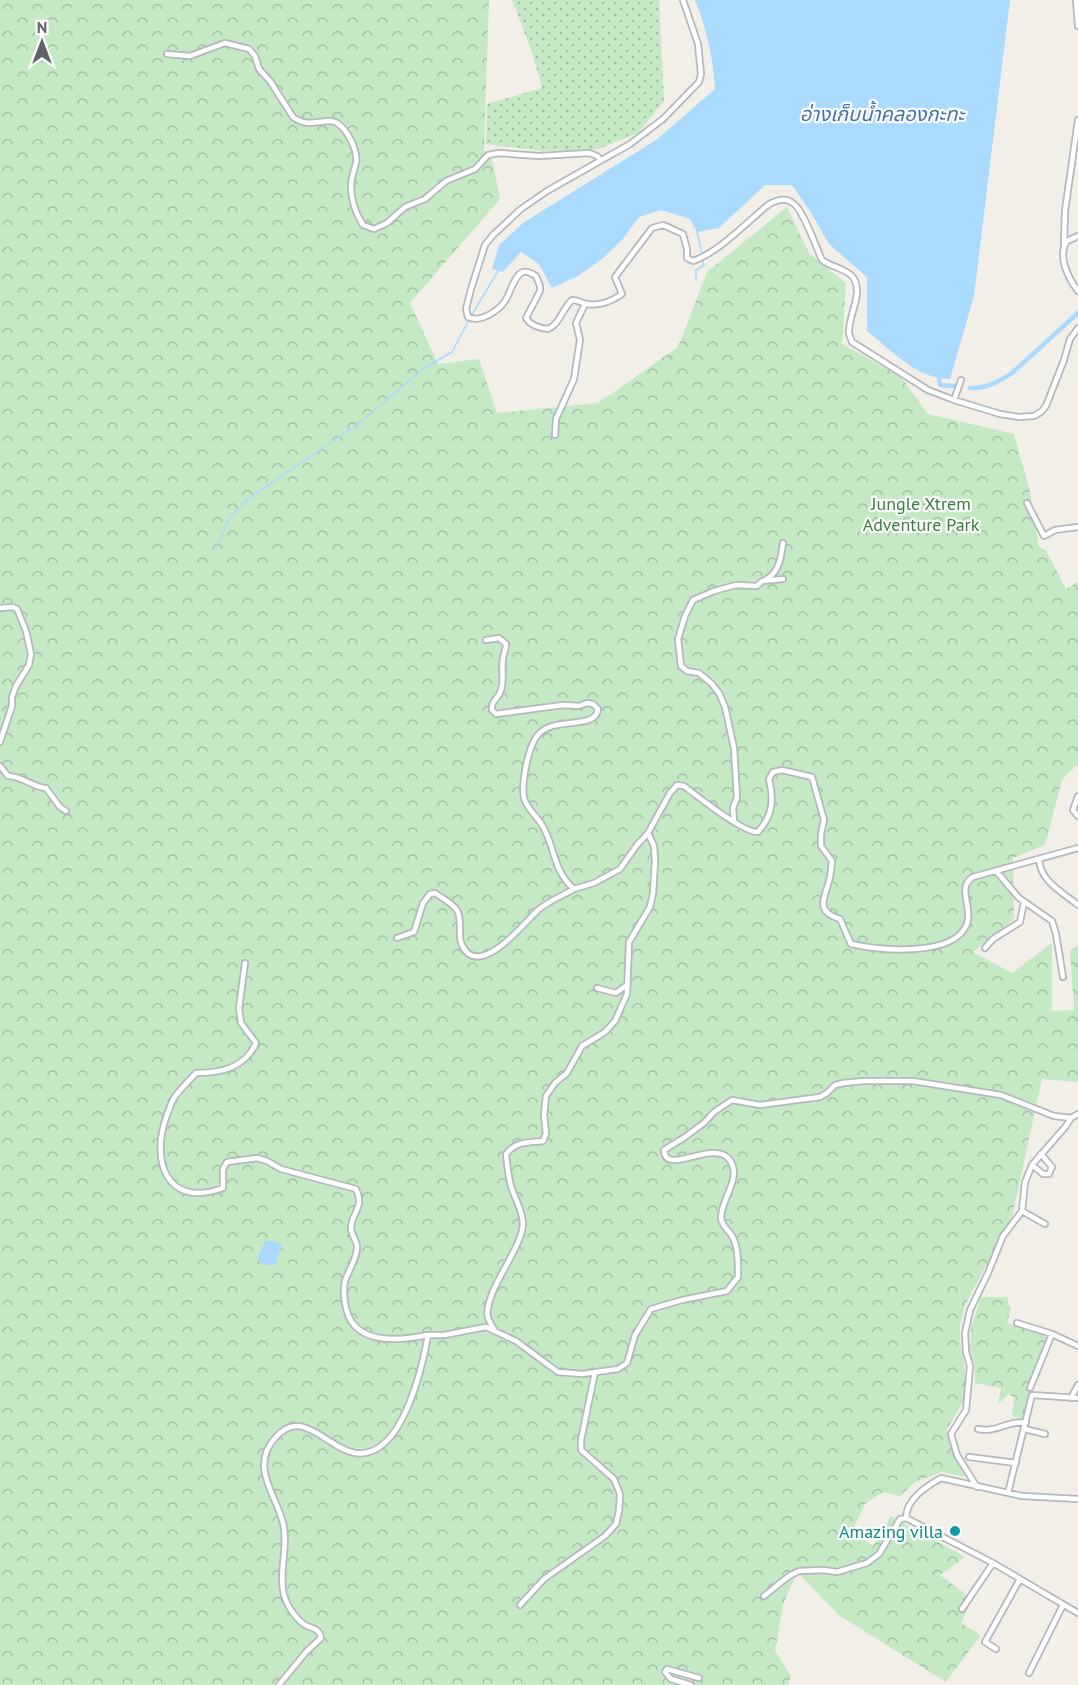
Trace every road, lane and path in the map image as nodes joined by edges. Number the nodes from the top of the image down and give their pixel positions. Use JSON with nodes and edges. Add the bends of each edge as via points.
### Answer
{"nodes":[{"id":1,"x":683,"y":0,"type":"edge"},
{"id":2,"x":1076,"y":0,"type":"edge"},
{"id":3,"x":1078,"y":26,"type":"edge"},
{"id":4,"x":167,"y":54,"type":"dead end"},
{"id":5,"x":1078,"y":120,"type":"edge"},
{"id":6,"x":602,"y":160,"type":"junction"},
{"id":7,"x":1078,"y":236,"type":"edge"},
{"id":8,"x":1064,"y":245,"type":"junction"},
{"id":9,"x":1078,"y":291,"type":"edge"},
{"id":10,"x":585,"y":304,"type":"junction"},
{"id":11,"x":1078,"y":328,"type":"edge"},
{"id":12,"x":961,"y":380,"type":"dead end"},
{"id":13,"x":954,"y":400,"type":"junction"},
{"id":14,"x":555,"y":435,"type":"dead end"},
{"id":15,"x":1026,"y":503,"type":"dead end"},
{"id":16,"x":1078,"y":526,"type":"edge"},
{"id":17,"x":783,"y":543,"type":"dead end"},
{"id":18,"x":783,"y":579,"type":"dead end"},
{"id":19,"x":762,"y":582,"type":"junction"},
{"id":20,"x":0,"y":608,"type":"edge"},
{"id":21,"x":486,"y":640,"type":"dead end"},
{"id":22,"x":0,"y":742,"type":"edge"},
{"id":23,"x":0,"y":766,"type":"edge"},
{"id":24,"x":1078,"y":796,"type":"edge"},
{"id":25,"x":66,"y":811,"type":"dead end"},
{"id":26,"x":1078,"y":816,"type":"edge"},
{"id":27,"x":734,"y":821,"type":"junction"},
{"id":28,"x":648,"y":833,"type":"junction"},
{"id":29,"x":1078,"y":848,"type":"edge"},
{"id":30,"x":1039,"y":859,"type":"junction"},
{"id":31,"x":996,"y":871,"type":"junction"},
{"id":32,"x":574,"y":889,"type":"junction"},
{"id":33,"x":1024,"y":902,"type":"junction"},
{"id":34,"x":1078,"y":905,"type":"edge"},
{"id":35,"x":397,"y":938,"type":"dead end"},
{"id":36,"x":985,"y":948,"type":"dead end"},
{"id":37,"x":245,"y":963,"type":"dead end"},
{"id":38,"x":1063,"y":977,"type":"dead end"},
{"id":39,"x":628,"y":984,"type":"junction"},
{"id":40,"x":597,"y":988,"type":"dead end"},
{"id":41,"x":1078,"y":1114,"type":"edge"},
{"id":42,"x":1071,"y":1118,"type":"junction"},
{"id":43,"x":1041,"y":1154,"type":"junction"},
{"id":44,"x":1032,"y":1165,"type":"junction"},
{"id":45,"x":1022,"y":1211,"type":"junction"},
{"id":46,"x":1045,"y":1224,"type":"dead end"},
{"id":47,"x":1017,"y":1323,"type":"dead end"},
{"id":48,"x":494,"y":1330,"type":"junction"},
{"id":49,"x":1052,"y":1334,"type":"junction"},
{"id":50,"x":428,"y":1335,"type":"junction"},
{"id":51,"x":1078,"y":1346,"type":"edge"},
{"id":52,"x":595,"y":1372,"type":"junction"},
{"id":53,"x":1078,"y":1385,"type":"edge"},
{"id":54,"x":1030,"y":1388,"type":"dead end"},
{"id":55,"x":1071,"y":1398,"type":"junction"},
{"id":56,"x":1078,"y":1398,"type":"edge"},
{"id":57,"x":1026,"y":1426,"type":"junction"},
{"id":58,"x":978,"y":1428,"type":"dead end"},
{"id":59,"x":1045,"y":1434,"type":"dead end"},
{"id":60,"x":969,"y":1457,"type":"dead end"},
{"id":61,"x":1016,"y":1463,"type":"junction"},
{"id":62,"x":977,"y":1486,"type":"junction"},
{"id":63,"x":1008,"y":1493,"type":"junction"},
{"id":64,"x":1078,"y":1499,"type":"edge"},
{"id":65,"x":906,"y":1518,"type":"junction"},
{"id":66,"x":993,"y":1563,"type":"junction"},
{"id":67,"x":1020,"y":1579,"type":"junction"},
{"id":68,"x":764,"y":1596,"type":"dead end"},
{"id":69,"x":520,"y":1605,"type":"dead end"},
{"id":70,"x":1063,"y":1605,"type":"junction"},
{"id":71,"x":962,"y":1609,"type":"dead end"},
{"id":72,"x":1078,"y":1613,"type":"edge"},
{"id":73,"x":996,"y":1649,"type":"dead end"},
{"id":74,"x":1029,"y":1673,"type":"dead end"},
{"id":75,"x":699,"y":1678,"type":"dead end"},
{"id":76,"x":279,"y":1685,"type":"edge"},
{"id":77,"x":691,"y":1685,"type":"edge"}],
"edges":[{"from":1,"to":6,"type":"street","via":[[698,44],[699,82],[663,119]]},
{"from":2,"to":3,"type":"street"},
{"from":4,"to":6,"type":"street","via":[[190,56],[225,42],[249,49],[293,117],[311,123],[339,124],[356,156],[352,202],[363,225],[374,229],[406,206],[425,199],[446,181],[475,169],[488,155],[589,153]]},
{"from":5,"to":8,"type":"street"},
{"from":6,"to":10,"type":"street","via":[[521,209],[485,245],[466,315],[478,319],[498,308],[524,272],[539,280],[540,291],[526,318],[539,328],[553,327],[572,300]]},
{"from":7,"to":8,"type":"street"},
{"from":8,"to":9,"type":"street","via":[[1066,272]]},
{"from":10,"to":13,"type":"street","via":[[612,301],[621,294],[615,277],[652,228],[663,225],[683,234],[687,258],[693,261],[704,258],[776,200],[792,202],[822,260],[854,278],[856,291],[849,333],[852,342],[928,390]]},
{"from":10,"to":14,"type":"street","via":[[576,323],[580,340],[574,379],[556,419]]},
{"from":11,"to":13,"type":"street","via":[[1041,412],[1019,417]]},
{"from":12,"to":13,"type":"street"},
{"from":15,"to":16,"type":"street","via":[[1044,536]]},
{"from":17,"to":19,"type":"street","via":[[778,568]]},
{"from":18,"to":19,"type":"street"},
{"from":19,"to":27,"type":"street","via":[[757,586],[736,585],[693,600],[678,639],[681,666],[711,683],[725,707],[734,748]]},
{"from":20,"to":22,"type":"street","via":[[17,609],[31,654],[12,697]]},
{"from":21,"to":32,"type":"street","via":[[499,639],[506,644],[504,680],[491,705],[496,714],[587,703],[598,709],[593,719],[585,722],[557,724],[541,730],[533,742],[524,781],[528,807],[543,826],[552,856]]},
{"from":23,"to":25,"type":"street","via":[[8,776],[46,788]]},
{"from":24,"to":26,"type":"street","via":[[1073,810]]},
{"from":27,"to":28,"type":"street","via":[[677,785]]},
{"from":27,"to":31,"type":"street","via":[[753,832],[766,823],[773,804],[769,779],[773,772],[782,770],[812,777],[824,820],[821,846],[832,861],[823,908],[828,915],[840,919],[851,945],[919,950],[954,938],[967,925],[966,881]]},
{"from":28,"to":32,"type":"street","via":[[620,869]]},
{"from":28,"to":39,"type":"street","via":[[654,846],[654,893],[648,912],[629,942]]},
{"from":29,"to":30,"type":"street"},
{"from":30,"to":31,"type":"street"},
{"from":30,"to":34,"type":"street","via":[[1040,870],[1048,882]]},
{"from":31,"to":33,"type":"street"},
{"from":32,"to":35,"type":"street","via":[[549,902],[500,947],[482,956],[464,949],[457,910],[435,893],[423,903],[414,932]]},
{"from":33,"to":36,"type":"street","via":[[1020,922]]},
{"from":33,"to":38,"type":"street","via":[[1052,921]]},
{"from":37,"to":50,"type":"street","via":[[241,1023],[256,1043],[245,1060],[227,1070],[196,1073],[173,1099],[159,1148],[163,1168],[173,1186],[186,1191],[208,1193],[222,1188],[227,1162],[258,1158],[281,1169],[356,1189],[360,1197],[351,1228],[357,1247],[345,1282],[348,1316],[356,1330],[371,1336],[404,1340]]},
{"from":39,"to":40,"type":"street","via":[[616,993]]},
{"from":39,"to":48,"type":"street","via":[[615,1021],[582,1046],[567,1073],[546,1095],[543,1141],[522,1143],[506,1154],[523,1229],[488,1308],[488,1321]]},
{"from":41,"to":42,"type":"street"},
{"from":42,"to":43,"type":"street"},
{"from":42,"to":52,"type":"street","via":[[1054,1116],[1001,1095],[914,1081],[843,1083],[820,1096],[780,1104],[732,1100],[664,1150],[664,1156],[674,1161],[708,1152],[728,1158],[734,1174],[721,1221],[735,1242],[738,1277],[727,1292],[651,1309],[635,1335],[627,1363],[618,1369]]},
{"from":43,"to":44,"type":"street"},
{"from":43,"to":44,"type":"street","via":[[1052,1167],[1050,1174],[1043,1174]]},
{"from":44,"to":45,"type":"street","via":[[1025,1182]]},
{"from":45,"to":46,"type":"street"},
{"from":45,"to":62,"type":"street","via":[[1003,1236],[970,1310],[965,1333],[970,1366],[966,1410],[951,1434],[957,1455]]},
{"from":47,"to":49,"type":"street"},
{"from":48,"to":50,"type":"street","via":[[486,1327]]},
{"from":48,"to":52,"type":"street","via":[[558,1372]]},
{"from":49,"to":51,"type":"street"},
{"from":49,"to":54,"type":"street"},
{"from":50,"to":76,"type":"street","via":[[405,1415],[381,1445],[367,1453],[354,1453],[296,1425],[274,1438],[269,1448],[266,1479],[284,1523],[284,1595],[293,1613],[304,1624],[316,1628],[321,1638]]},
{"from":52,"to":69,"type":"street","via":[[581,1450],[614,1479],[620,1494],[616,1524],[544,1579]]},
{"from":53,"to":55,"type":"street"},
{"from":55,"to":56,"type":"street"},
{"from":55,"to":57,"type":"street","via":[[1032,1395]]},
{"from":57,"to":58,"type":"street","via":[[1014,1421],[997,1428]]},
{"from":57,"to":59,"type":"street"},
{"from":57,"to":61,"type":"street"},
{"from":60,"to":61,"type":"street"},
{"from":61,"to":63,"type":"street"},
{"from":62,"to":63,"type":"street"},
{"from":62,"to":65,"type":"street","via":[[941,1478],[924,1488],[908,1507]]},
{"from":63,"to":64,"type":"street"},
{"from":65,"to":66,"type":"street"},
{"from":65,"to":68,"type":"street","via":[[900,1519],[879,1554],[867,1563],[837,1572],[800,1571]]},
{"from":66,"to":67,"type":"street"},
{"from":66,"to":71,"type":"street"},
{"from":67,"to":70,"type":"street"},
{"from":67,"to":73,"type":"street","via":[[985,1642]]},
{"from":70,"to":72,"type":"street"},
{"from":70,"to":74,"type":"street"},
{"from":75,"to":77,"type":"street","via":[[667,1669],[665,1672],[671,1679]]}]}
